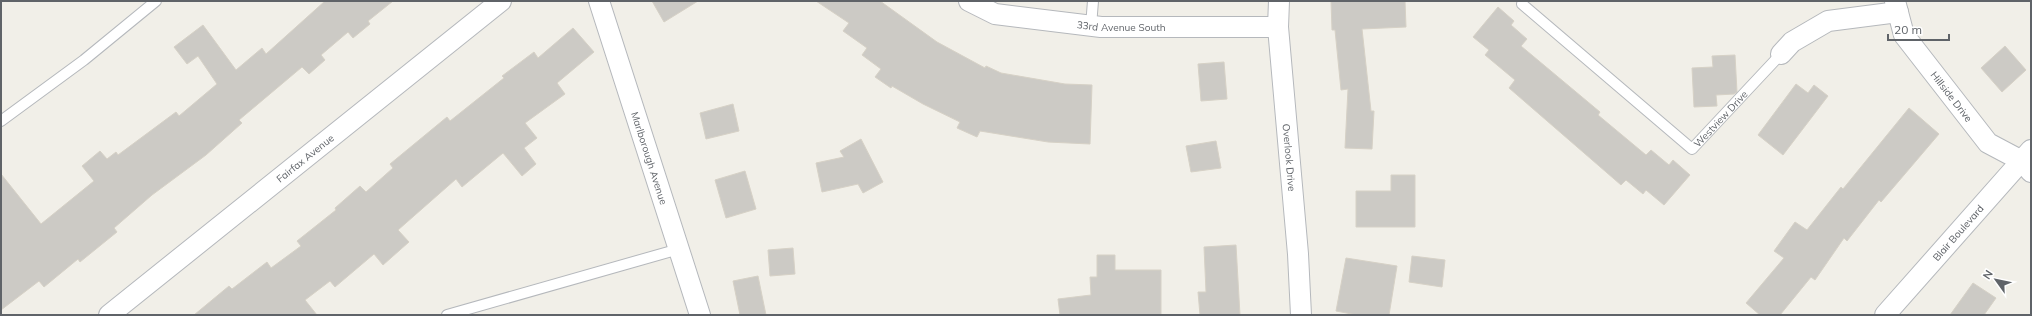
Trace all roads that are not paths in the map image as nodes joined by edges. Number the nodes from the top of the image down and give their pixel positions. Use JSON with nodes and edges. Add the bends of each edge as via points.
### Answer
{"nodes":[{"id":1,"x":156,"y":1,"type":"edge"},
{"id":2,"x":501,"y":1,"type":"edge"},
{"id":3,"x":599,"y":1,"type":"edge"},
{"id":4,"x":969,"y":1,"type":"edge"},
{"id":5,"x":1093,"y":1,"type":"edge"},
{"id":6,"x":1279,"y":1,"type":"edge"},
{"id":7,"x":1522,"y":4,"type":"dead end"},
{"id":8,"x":1897,"y":7,"type":"edge"},
{"id":9,"x":1091,"y":26,"type":"junction"},
{"id":10,"x":1278,"y":27,"type":"junction"},
{"id":11,"x":1781,"y":54,"type":"joint"},
{"id":12,"x":1,"y":121,"type":"edge"},
{"id":13,"x":2028,"y":161,"type":"edge"},
{"id":14,"x":678,"y":249,"type":"junction"},
{"id":15,"x":109,"y":315,"type":"edge"},
{"id":16,"x":447,"y":315,"type":"edge"},
{"id":17,"x":700,"y":315,"type":"edge"},
{"id":18,"x":1301,"y":315,"type":"edge"},
{"id":19,"x":1886,"y":315,"type":"edge"}],
"edges":[{"from":1,"to":12,"type":"lane","via":[[84,60]]},
{"from":2,"to":15,"type":"street","name":"Fairfax Avenue"},
{"from":3,"to":14,"type":"street","name":"Marlborough Avenue"},
{"from":4,"to":9,"type":"street","name":"33rd Avenue South","via":[[995,14]]},
{"from":5,"to":9,"type":"lane"},
{"from":6,"to":10,"type":"street","name":"Overlook Drive"},
{"from":7,"to":11,"type":"lane","name":"Westview Drive","via":[[1692,149]]},
{"from":8,"to":11,"type":"street","name":"Westview Drive","via":[[1828,21],[1792,42]]},
{"from":8,"to":13,"type":"street","name":"Hillside Drive","via":[[1904,35],[1988,143]]},
{"from":9,"to":10,"type":"street","name":"33rd Avenue South"},
{"from":10,"to":18,"type":"street","name":"Overlook Drive"},
{"from":13,"to":19,"type":"street","name":"Blair Boulevard"},
{"from":14,"to":16,"type":"lane"},
{"from":14,"to":17,"type":"street","name":"Marlborough Avenue"}]}
